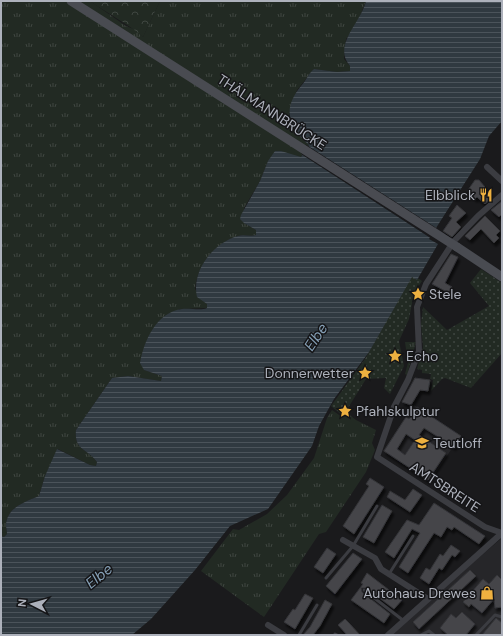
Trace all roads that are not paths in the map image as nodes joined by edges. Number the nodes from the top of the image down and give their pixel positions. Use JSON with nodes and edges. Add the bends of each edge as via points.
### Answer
{"nodes":[{"id":1,"x":71,"y":1,"type":"edge"},
{"id":2,"x":487,"y":167,"type":"dead end"},
{"id":3,"x":502,"y":181,"type":"edge"},
{"id":4,"x":502,"y":195,"type":"edge"},
{"id":5,"x":502,"y":277,"type":"edge"},
{"id":6,"x":377,"y":506,"type":"dead end"},
{"id":7,"x":502,"y":533,"type":"edge"},
{"id":8,"x":413,"y":536,"type":"dead end"},
{"id":9,"x":343,"y":540,"type":"dead end"},
{"id":10,"x":353,"y":546,"type":"junction"},
{"id":11,"x":389,"y":574,"type":"junction"},
{"id":12,"x":326,"y":578,"type":"dead end"},
{"id":13,"x":364,"y":590,"type":"dead end"},
{"id":14,"x":428,"y":599,"type":"junction"},
{"id":15,"x":317,"y":605,"type":"dead end"},
{"id":16,"x":502,"y":617,"type":"edge"},
{"id":17,"x":404,"y":621,"type":"junction"},
{"id":18,"x":268,"y":625,"type":"dead end"},
{"id":19,"x":284,"y":635,"type":"edge"},
{"id":20,"x":299,"y":635,"type":"edge"},
{"id":21,"x":388,"y":635,"type":"edge"},
{"id":22,"x":421,"y":635,"type":"edge"},
{"id":23,"x":434,"y":635,"type":"edge"},
{"id":24,"x":476,"y":635,"type":"edge"}],
"edges":[{"from":1,"to":5,"type":"street","name":"THÄLMANNBRÜCKE","bridge":true},
{"from":2,"to":3,"type":"street"},
{"from":4,"to":7,"type":"street","name":"AMTSBREITE","via":[[454,241],[426,284],[417,307],[419,351],[394,407],[377,457],[485,527]]},
{"from":6,"to":10,"type":"lane"},
{"from":7,"to":14,"type":"street"},
{"from":8,"to":11,"type":"lane"},
{"from":9,"to":10,"type":"street"},
{"from":10,"to":11,"type":"street","via":[[375,558],[381,569]]},
{"from":10,"to":12,"type":"lane"},
{"from":11,"to":14,"type":"street"},
{"from":13,"to":17,"type":"lane"},
{"from":14,"to":17,"type":"street"},
{"from":15,"to":20,"type":"lane"},
{"from":16,"to":24,"type":"lane","via":[[495,615]]},
{"from":17,"to":21,"type":"street"},
{"from":18,"to":19,"type":"street"},
{"from":22,"to":23,"type":"lane","via":[[429,631]]}]}
